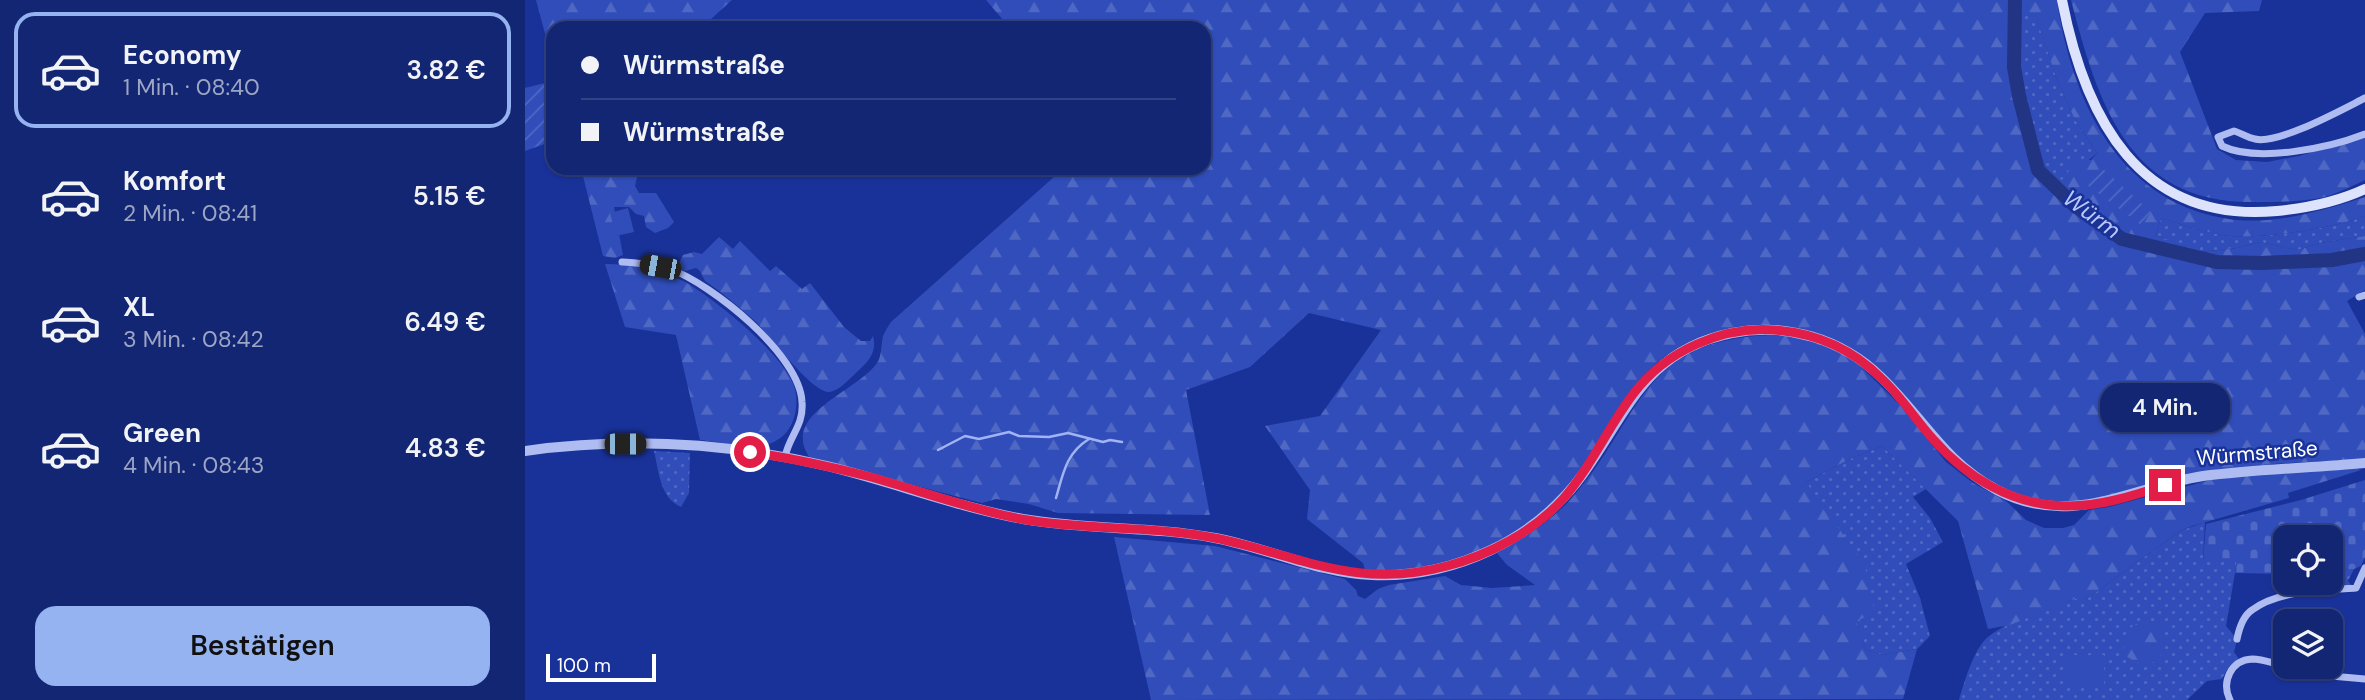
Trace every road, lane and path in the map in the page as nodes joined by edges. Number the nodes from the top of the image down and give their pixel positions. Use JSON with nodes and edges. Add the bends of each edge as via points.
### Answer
{"nodes":[{"id":1,"x":2062,"y":0,"type":"edge"},
{"id":2,"x":2365,"y":98,"type":"edge"},
{"id":3,"x":2365,"y":134,"type":"edge"},
{"id":4,"x":2365,"y":189,"type":"edge"},
{"id":5,"x":622,"y":262,"type":"dead end"},
{"id":6,"x":525,"y":451,"type":"edge"},
{"id":7,"x":785,"y":457,"type":"junction"},
{"id":8,"x":2365,"y":463,"type":"edge"},
{"id":9,"x":2365,"y":568,"type":"edge"},
{"id":10,"x":2237,"y":639,"type":"dead end"},
{"id":11,"x":2273,"y":663,"type":"edge"},
{"id":12,"x":2343,"y":677,"type":"edge"},
{"id":13,"x":2365,"y":679,"type":"edge"},
{"id":14,"x":2230,"y":700,"type":"edge"}],
"edges":[{"from":1,"to":4,"type":"main road","via":[[2090,100],[2123,151],[2169,192],[2214,208],[2254,213],[2331,202]]},
{"from":2,"to":3,"type":"street","via":[[2272,139],[2255,139],[2234,131],[2218,137],[2222,146],[2231,150],[2268,154]]},
{"from":5,"to":7,"type":"street","via":[[669,269],[705,288],[750,321],[789,366],[800,388],[803,411]]},
{"from":6,"to":7,"type":"street","name":"Würmstraße","via":[[667,444]]},
{"from":7,"to":8,"type":"street","name":"Würmstraße","via":[[1021,519],[1220,539],[1348,573],[1422,572],[1488,552],[1542,520],[1585,470],[1647,378],[1706,340],[1752,329],[1798,333],[1838,346],[1880,376],[1958,464],[2017,499],[2065,507],[2104,503],[2221,474]]},
{"from":9,"to":10,"type":"street","via":[[2356,588],[2295,593],[2251,610]]},
{"from":11,"to":14,"type":"street","via":[[2253,659],[2239,663],[2226,683]]},
{"from":12,"to":13,"type":"street"}]}
